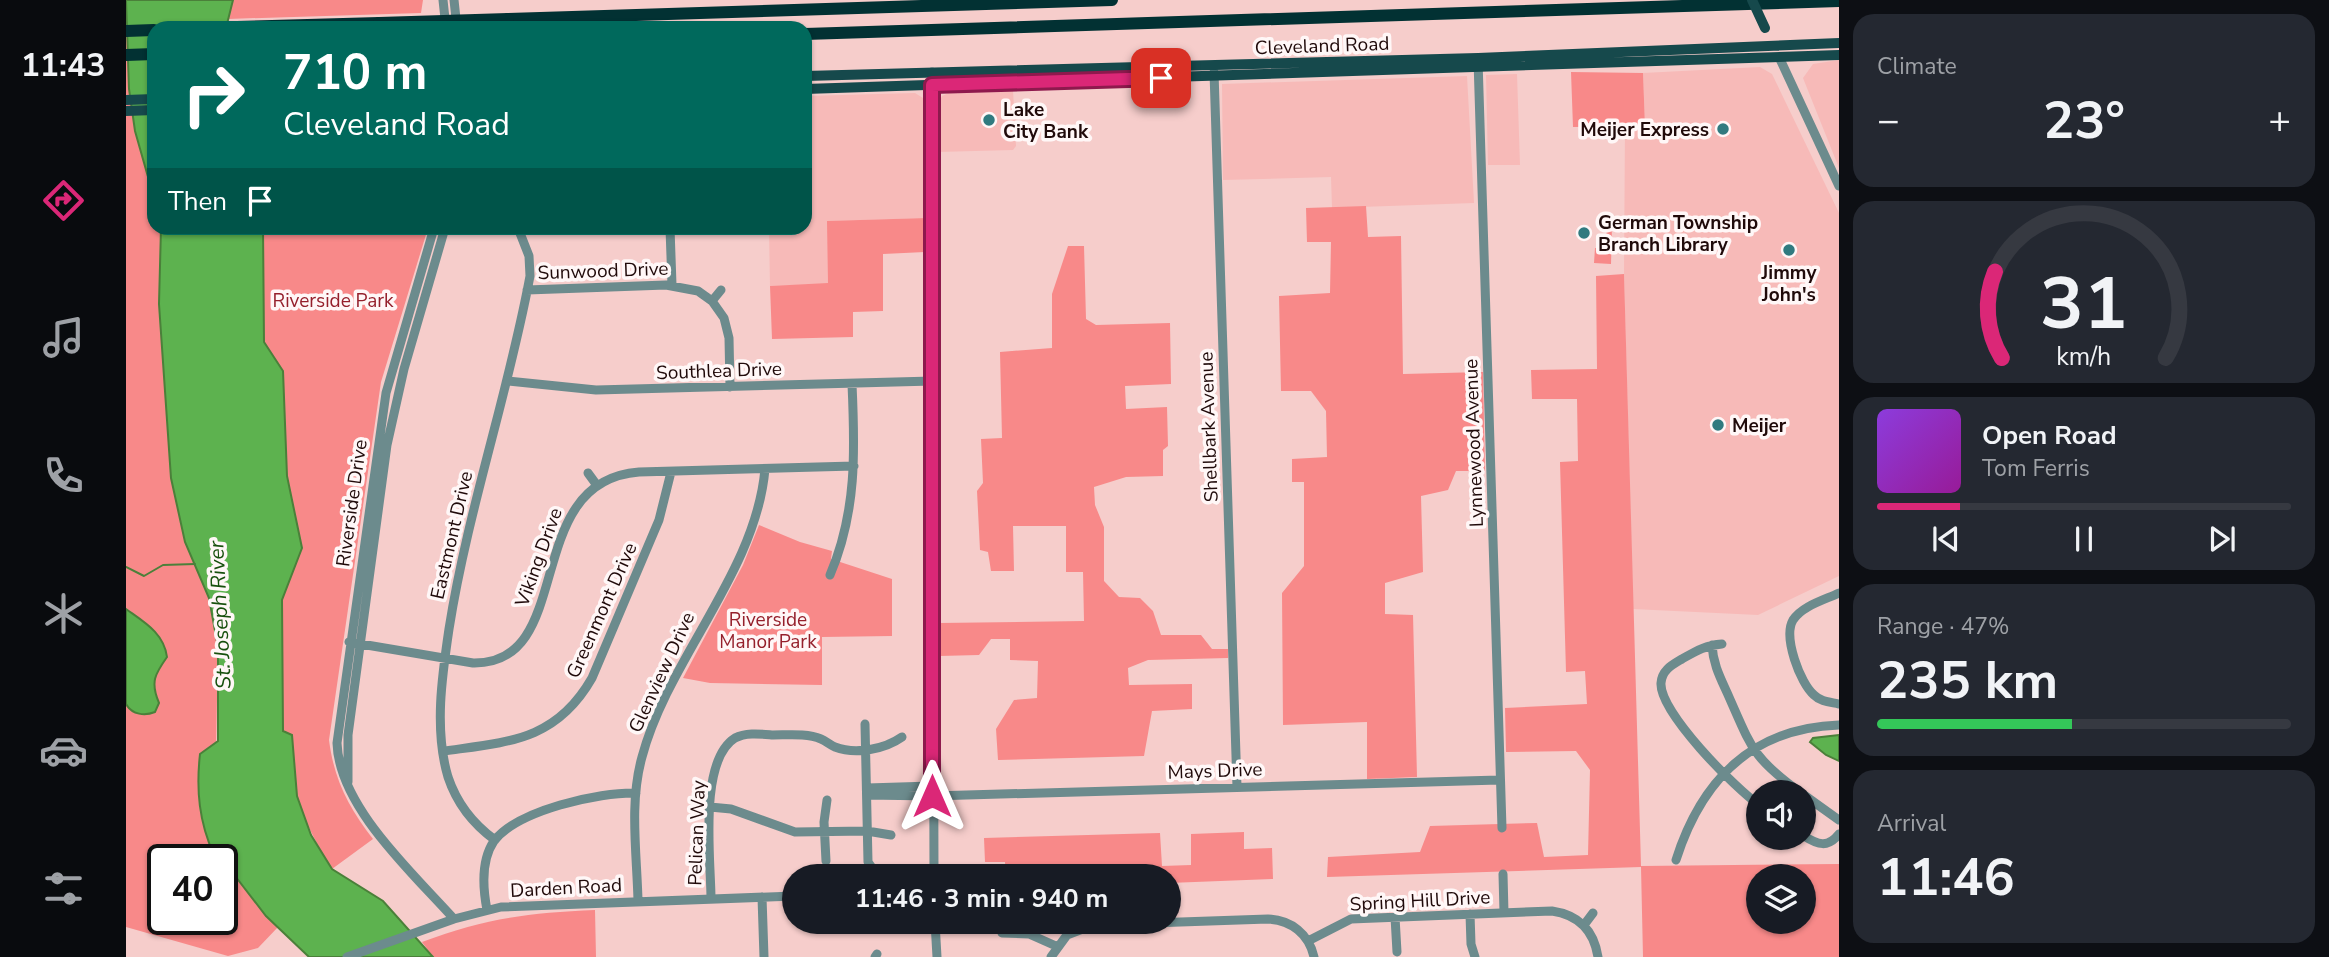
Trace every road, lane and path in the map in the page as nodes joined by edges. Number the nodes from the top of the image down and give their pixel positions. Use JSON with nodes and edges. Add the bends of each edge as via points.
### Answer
{"nodes":[{"id":1,"x":443,"y":0,"type":"edge"},
{"id":2,"x":454,"y":0,"type":"edge"},
{"id":3,"x":1112,"y":0,"type":"edge"},
{"id":4,"x":1752,"y":0,"type":"edge"},
{"id":5,"x":1839,"y":1,"type":"edge"},
{"id":6,"x":444,"y":21,"type":"edge"},
{"id":7,"x":445,"y":21,"type":"edge"},
{"id":8,"x":456,"y":21,"type":"edge"},
{"id":9,"x":147,"y":30,"type":"edge"},
{"id":10,"x":126,"y":31,"type":"edge"},
{"id":11,"x":812,"y":33,"type":"edge"},
{"id":12,"x":1839,"y":43,"type":"edge"},
{"id":13,"x":1773,"y":45,"type":"junction"},
{"id":14,"x":147,"y":54,"type":"edge"},
{"id":15,"x":126,"y":55,"type":"edge"},
{"id":16,"x":1839,"y":55,"type":"edge"},
{"id":17,"x":1779,"y":57,"type":"junction"},
{"id":18,"x":1478,"y":63,"type":"junction"},
{"id":19,"x":1214,"y":71,"type":"junction"},
{"id":20,"x":932,"y":72,"type":"junction"},
{"id":21,"x":812,"y":76,"type":"edge"},
{"id":22,"x":932,"y":85,"type":"junction"},
{"id":23,"x":812,"y":89,"type":"edge"},
{"id":24,"x":147,"y":99,"type":"edge"},
{"id":25,"x":126,"y":100,"type":"edge"},
{"id":26,"x":147,"y":110,"type":"edge"},
{"id":27,"x":126,"y":111,"type":"edge"},
{"id":28,"x":1839,"y":186,"type":"edge"},
{"id":29,"x":432,"y":235,"type":"edge"},
{"id":30,"x":443,"y":235,"type":"edge"},
{"id":31,"x":521,"y":235,"type":"edge"},
{"id":32,"x":670,"y":235,"type":"edge"},
{"id":33,"x":672,"y":285,"type":"junction"},
{"id":34,"x":722,"y":289,"type":"dead end"},
{"id":35,"x":527,"y":290,"type":"junction"},
{"id":36,"x":712,"y":301,"type":"junction"},
{"id":37,"x":507,"y":381,"type":"junction"},
{"id":38,"x":933,"y":381,"type":"junction"},
{"id":39,"x":852,"y":384,"type":"junction"},
{"id":40,"x":730,"y":387,"type":"junction"},
{"id":41,"x":854,"y":466,"type":"junction"},
{"id":42,"x":765,"y":469,"type":"junction"},
{"id":43,"x":671,"y":472,"type":"junction"},
{"id":44,"x":588,"y":473,"type":"dead end"},
{"id":45,"x":596,"y":484,"type":"junction"},
{"id":46,"x":830,"y":575,"type":"dead end"},
{"id":47,"x":1839,"y":593,"type":"edge"},
{"id":48,"x":349,"y":642,"type":"junction"},
{"id":49,"x":360,"y":644,"type":"junction"},
{"id":50,"x":445,"y":659,"type":"junction"},
{"id":51,"x":1839,"y":704,"type":"edge"},
{"id":52,"x":865,"y":723,"type":"dead end"},
{"id":53,"x":1839,"y":725,"type":"edge"},
{"id":54,"x":902,"y":737,"type":"dead end"},
{"id":55,"x":866,"y":749,"type":"junction"},
{"id":56,"x":1753,"y":750,"type":"junction"},
{"id":57,"x":444,"y":751,"type":"junction"},
{"id":58,"x":1723,"y":774,"type":"junction"},
{"id":59,"x":1499,"y":780,"type":"junction"},
{"id":60,"x":1783,"y":780,"type":"edge"},
{"id":61,"x":348,"y":787,"type":"junction"},
{"id":62,"x":1237,"y":787,"type":"junction"},
{"id":63,"x":932,"y":791,"type":"junction"},
{"id":64,"x":867,"y":792,"type":"junction"},
{"id":65,"x":636,"y":793,"type":"junction"},
{"id":66,"x":1746,"y":794,"type":"edge"},
{"id":67,"x":827,"y":800,"type":"dead end"},
{"id":68,"x":1816,"y":804,"type":"edge"},
{"id":69,"x":710,"y":807,"type":"junction"},
{"id":70,"x":1839,"y":821,"type":"edge"},
{"id":71,"x":1502,"y":828,"type":"dead end"},
{"id":72,"x":867,"y":831,"type":"junction"},
{"id":73,"x":825,"y":834,"type":"junction"},
{"id":74,"x":1839,"y":834,"type":"edge"},
{"id":75,"x":891,"y":835,"type":"dead end"},
{"id":76,"x":495,"y":840,"type":"junction"},
{"id":77,"x":1816,"y":842,"type":"edge"},
{"id":78,"x":1676,"y":859,"type":"dead end"},
{"id":79,"x":826,"y":861,"type":"dead end"},
{"id":80,"x":869,"y":864,"type":"edge"},
{"id":81,"x":934,"y":864,"type":"edge"},
{"id":82,"x":1503,"y":874,"type":"dead end"},
{"id":83,"x":762,"y":897,"type":"junction"},
{"id":84,"x":782,"y":897,"type":"edge"},
{"id":85,"x":711,"y":899,"type":"junction"},
{"id":86,"x":638,"y":901,"type":"junction"},
{"id":87,"x":487,"y":910,"type":"junction"},
{"id":88,"x":1504,"y":913,"type":"junction"},
{"id":89,"x":1593,"y":913,"type":"dead end"},
{"id":90,"x":1470,"y":914,"type":"junction"},
{"id":91,"x":1395,"y":917,"type":"junction"},
{"id":92,"x":454,"y":919,"type":"junction"},
{"id":93,"x":1584,"y":925,"type":"junction"},
{"id":94,"x":936,"y":934,"type":"edge"},
{"id":95,"x":1029,"y":934,"type":"edge"},
{"id":96,"x":1308,"y":941,"type":"junction"},
{"id":97,"x":1056,"y":946,"type":"junction"},
{"id":98,"x":1397,"y":952,"type":"dead end"},
{"id":99,"x":347,"y":957,"type":"edge"},
{"id":100,"x":764,"y":957,"type":"edge"},
{"id":101,"x":937,"y":957,"type":"edge"},
{"id":102,"x":1051,"y":957,"type":"edge"},
{"id":103,"x":1314,"y":957,"type":"edge"},
{"id":104,"x":1475,"y":957,"type":"edge"},
{"id":105,"x":1598,"y":957,"type":"edge"}],
"edges":[{"from":1,"to":7,"type":"street"},
{"from":2,"to":8,"type":"street"},
{"from":3,"to":6,"type":"highway","bridge":true},
{"from":4,"to":13,"type":"main road","bridge":true},
{"from":5,"to":11,"type":"highway"},
{"from":9,"to":10,"type":"highway"},
{"from":12,"to":13,"type":"main road","name":"Cleveland Road"},
{"from":13,"to":17,"type":"main road"},
{"from":13,"to":18,"type":"main road","name":"Cleveland Road"},
{"from":14,"to":15,"type":"highway"},
{"from":16,"to":17,"type":"main road","name":"Cleveland Road"},
{"from":17,"to":18,"type":"main road","name":"Cleveland Road"},
{"from":17,"to":28,"type":"street"},
{"from":18,"to":19,"type":"main road","name":"Cleveland Road"},
{"from":18,"to":59,"type":"street","name":"Lynnewood Avenue"},
{"from":19,"to":20,"type":"main road","name":"Cleveland Road"},
{"from":19,"to":22,"type":"main road","name":"Cleveland Road"},
{"from":19,"to":62,"type":"street","name":"Shellbark Avenue"},
{"from":20,"to":21,"type":"main road","name":"Cleveland Road"},
{"from":20,"to":22,"type":"street"},
{"from":22,"to":23,"type":"main road","name":"Cleveland Road"},
{"from":22,"to":38,"type":"street"},
{"from":24,"to":25,"type":"main road"},
{"from":26,"to":27,"type":"main road"},
{"from":29,"to":48,"type":"street","name":"Riverside Drive","via":[[386,393]]},
{"from":30,"to":49,"type":"street","name":"Riverside Drive","via":[[387,445]]},
{"from":31,"to":35,"type":"street","name":"Eastmont Drive","via":[[529,256]]},
{"from":32,"to":33,"type":"street"},
{"from":33,"to":35,"type":"street","name":"Sunwood Drive"},
{"from":33,"to":36,"type":"street","name":"Sunwood Drive","via":[[687,287]]},
{"from":34,"to":36,"type":"street"},
{"from":35,"to":37,"type":"street","name":"Eastmont Drive"},
{"from":36,"to":40,"type":"street","via":[[727,328]]},
{"from":37,"to":40,"type":"street","name":"Southlea Drive","via":[[596,390]]},
{"from":37,"to":50,"type":"street","name":"Eastmont Drive","via":[[462,553]]},
{"from":38,"to":39,"type":"street","name":"Southlea Drive"},
{"from":38,"to":63,"type":"street"},
{"from":39,"to":40,"type":"street","name":"Southlea Drive"},
{"from":39,"to":41,"type":"street"},
{"from":41,"to":42,"type":"street"},
{"from":41,"to":46,"type":"street","via":[[849,517]]},
{"from":42,"to":43,"type":"street"},
{"from":42,"to":65,"type":"street","name":"Glenview Drive","via":[[743,547],[652,728]]},
{"from":43,"to":45,"type":"street","via":[[624,474]]},
{"from":43,"to":57,"type":"street","name":"Greenmont Drive","via":[[659,520],[592,678],[577,702],[532,735]]},
{"from":44,"to":45,"type":"street"},
{"from":45,"to":50,"type":"street","name":"Viking Drive","via":[[570,516],[533,624],[520,644],[489,662]]},
{"from":47,"to":51,"type":"street","via":[[1796,616],[1789,638],[1809,690],[1822,701]]},
{"from":48,"to":49,"type":"street","name":"Viking Drive"},
{"from":48,"to":61,"type":"street","name":"Riverside Drive","via":[[337,743]]},
{"from":49,"to":50,"type":"street","name":"Viking Drive"},
{"from":49,"to":61,"type":"street","name":"Riverside Drive","via":[[346,754]]},
{"from":50,"to":57,"type":"street","name":"Eastmont Drive"},
{"from":52,"to":55,"type":"street"},
{"from":53,"to":56,"type":"street","via":[[1794,732]]},
{"from":54,"to":55,"type":"street","via":[[887,747]]},
{"from":55,"to":64,"type":"street"},
{"from":55,"to":69,"type":"street","name":"Pelican Way","via":[[838,748],[804,736],[740,736],[720,758]]},
{"from":56,"to":58,"type":"street"},
{"from":56,"to":58,"type":"street","via":[[1716,669],[1717,645],[1671,666],[1663,675],[1664,696]]},
{"from":56,"to":60,"type":"street"},
{"from":57,"to":76,"type":"street","name":"Eastmont Drive","via":[[448,776],[460,803]]},
{"from":58,"to":66,"type":"street"},
{"from":58,"to":78,"type":"street","via":[[1698,805]]},
{"from":59,"to":62,"type":"street","name":"Mays Drive"},
{"from":59,"to":71,"type":"street","name":"Lynnewood Avenue"},
{"from":61,"to":92,"type":"street","name":"Riverside Drive","via":[[365,814]]},
{"from":62,"to":63,"type":"street","name":"Mays Drive"},
{"from":63,"to":64,"type":"street","name":"Mays Drive"},
{"from":63,"to":81,"type":"street"},
{"from":64,"to":72,"type":"street"},
{"from":65,"to":76,"type":"street","via":[[578,799],[520,821]]},
{"from":65,"to":86,"type":"street","name":"Glenview Drive"},
{"from":67,"to":73,"type":"street"},
{"from":68,"to":70,"type":"street"},
{"from":69,"to":73,"type":"street","via":[[731,809],[795,832]]},
{"from":69,"to":85,"type":"street","name":"Pelican Way"},
{"from":72,"to":73,"type":"street"},
{"from":72,"to":75,"type":"street"},
{"from":72,"to":80,"type":"street"},
{"from":73,"to":79,"type":"street"},
{"from":74,"to":77,"type":"street","via":[[1831,842]]},
{"from":76,"to":87,"type":"street","via":[[485,870]]},
{"from":82,"to":88,"type":"street"},
{"from":83,"to":84,"type":"street","name":"Darden Road"},
{"from":83,"to":85,"type":"street","name":"Darden Road"},
{"from":83,"to":100,"type":"street"},
{"from":85,"to":86,"type":"street","name":"Darden Road"},
{"from":86,"to":87,"type":"street","name":"Darden Road"},
{"from":87,"to":92,"type":"street","name":"Darden Road"},
{"from":88,"to":90,"type":"street","name":"Spring Hill Drive"},
{"from":88,"to":93,"type":"street","name":"Spring Hill Drive","via":[[1561,912]]},
{"from":89,"to":93,"type":"street"},
{"from":90,"to":91,"type":"street","name":"Spring Hill Drive"},
{"from":90,"to":104,"type":"street"},
{"from":91,"to":96,"type":"street","name":"Spring Hill Drive","via":[[1344,920]]},
{"from":91,"to":98,"type":"street"},
{"from":92,"to":99,"type":"street","name":"Darden Road"},
{"from":93,"to":105,"type":"street","via":[[1594,939]]},
{"from":94,"to":101,"type":"street"},
{"from":95,"to":97,"type":"street"},
{"from":96,"to":97,"type":"street","via":[[1289,924],[1268,919],[1093,925],[1067,935]]},
{"from":96,"to":103,"type":"street"},
{"from":97,"to":102,"type":"street"}]}
